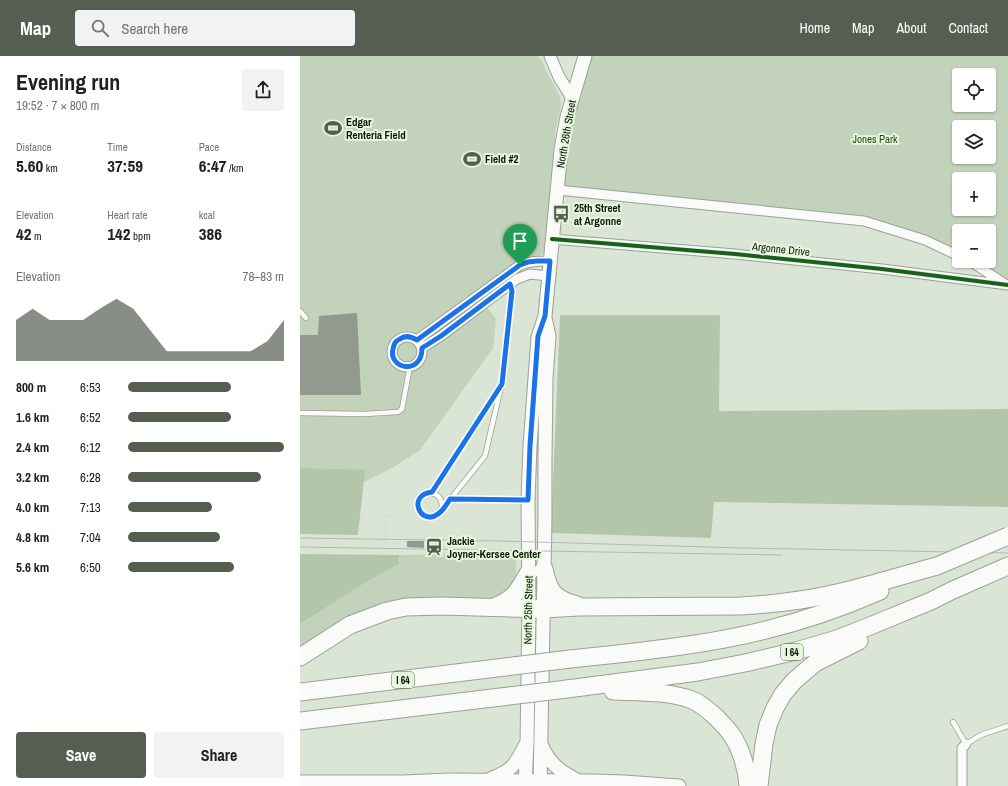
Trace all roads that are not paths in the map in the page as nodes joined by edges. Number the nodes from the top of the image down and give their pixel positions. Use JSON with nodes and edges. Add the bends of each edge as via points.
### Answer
{"nodes":[{"id":1,"x":550,"y":56,"type":"edge"},
{"id":2,"x":585,"y":56,"type":"edge"},
{"id":3,"x":572,"y":98,"type":"junction"},
{"id":4,"x":558,"y":190,"type":"junction"},
{"id":5,"x":552,"y":239,"type":"junction"},
{"id":6,"x":952,"y":253,"type":"edge"},
{"id":7,"x":550,"y":261,"type":"junction"},
{"id":8,"x":981,"y":268,"type":"edge"},
{"id":9,"x":508,"y":274,"type":"junction"},
{"id":10,"x":548,"y":276,"type":"junction"},
{"id":11,"x":510,"y":284,"type":"junction"},
{"id":12,"x":1008,"y":286,"type":"edge"},
{"id":13,"x":300,"y":311,"type":"edge"},
{"id":14,"x":545,"y":316,"type":"junction"},
{"id":15,"x":306,"y":318,"type":"dead end"},
{"id":16,"x":420,"y":344,"type":"junction"},
{"id":17,"x":410,"y":366,"type":"junction"},
{"id":18,"x":502,"y":384,"type":"junction"},
{"id":19,"x":300,"y":413,"type":"edge"},
{"id":20,"x":432,"y":492,"type":"junction"},
{"id":21,"x":440,"y":512,"type":"junction"},
{"id":22,"x":1008,"y":536,"type":"edge"},
{"id":23,"x":937,"y":566,"type":"junction"},
{"id":24,"x":1006,"y":567,"type":"edge"},
{"id":25,"x":536,"y":571,"type":"junction"},
{"id":26,"x":931,"y":601,"type":"junction"},
{"id":27,"x":492,"y":607,"type":"junction"},
{"id":28,"x":585,"y":607,"type":"junction"},
{"id":29,"x":536,"y":609,"type":"junction"},
{"id":30,"x":300,"y":656,"type":"edge"},
{"id":31,"x":567,"y":690,"type":"junction"},
{"id":32,"x":300,"y":692,"type":"edge"},
{"id":33,"x":300,"y":721,"type":"edge"},
{"id":34,"x":953,"y":722,"type":"dead end"},
{"id":35,"x":1008,"y":726,"type":"edge"},
{"id":36,"x":527,"y":743,"type":"junction"},
{"id":37,"x":541,"y":743,"type":"junction"},
{"id":38,"x":966,"y":744,"type":"junction"},
{"id":39,"x":486,"y":780,"type":"junction"},
{"id":40,"x":578,"y":781,"type":"junction"},
{"id":41,"x":300,"y":782,"type":"edge"},
{"id":42,"x":525,"y":783,"type":"edge"},
{"id":43,"x":540,"y":783,"type":"edge"},
{"id":44,"x":403,"y":784,"type":"edge"},
{"id":45,"x":679,"y":786,"type":"edge"},
{"id":46,"x":748,"y":786,"type":"edge"},
{"id":47,"x":759,"y":786,"type":"edge"},
{"id":48,"x":962,"y":786,"type":"edge"}],
"edges":[{"from":1,"to":3,"type":"street"},
{"from":2,"to":3,"type":"main road","name":"North 26th Street"},
{"from":3,"to":4,"type":"main road","name":"North 26th Street","via":[[561,150]]},
{"from":4,"to":5,"type":"main road","name":"North 25th Street"},
{"from":4,"to":6,"type":"street","via":[[864,221],[925,240]]},
{"from":5,"to":7,"type":"main road","name":"North 25th Street"},
{"from":5,"to":12,"type":"street","name":"Argonne Drive","via":[[735,254]]},
{"from":7,"to":9,"type":"street","via":[[528,262]]},
{"from":7,"to":10,"type":"main road","name":"North 25th Street"},
{"from":8,"to":12,"type":"street","name":"Argonne Drive"},
{"from":9,"to":11,"type":"lane"},
{"from":9,"to":16,"type":"street"},
{"from":10,"to":11,"type":"street","via":[[530,274]]},
{"from":10,"to":14,"type":"main road","name":"North 25th Street"},
{"from":11,"to":16,"type":"street","via":[[441,336]]},
{"from":11,"to":18,"type":"lane","via":[[512,291]]},
{"from":13,"to":15,"type":"lane"},
{"from":14,"to":25,"type":"main road","name":"North 25th Street","via":[[549,336]]},
{"from":14,"to":25,"type":"main road","name":"North 25th Street","via":[[538,336],[528,500]]},
{"from":16,"to":17,"type":"street","via":[[421,358],[418,363]]},
{"from":16,"to":17,"type":"street","via":[[409,337],[402,338],[394,345],[392,352],[395,361],[405,367]]},
{"from":17,"to":19,"type":"lane","via":[[402,409],[398,412]]},
{"from":18,"to":20,"type":"lane"},
{"from":18,"to":21,"type":"lane","via":[[485,456]]},
{"from":20,"to":21,"type":"lane","via":[[442,501]]},
{"from":20,"to":21,"type":"lane","via":[[422,495],[418,504],[419,510],[421,514],[430,517]]},
{"from":22,"to":23,"type":"highway","number":"I 64","bridge":true},
{"from":23,"to":28,"type":"highway","via":[[827,595],[764,605]]},
{"from":23,"to":32,"type":"highway","number":"I 64","bridge":true,"via":[[844,606],[748,634],[688,645]]},
{"from":24,"to":26,"type":"highway","number":"I 64"},
{"from":25,"to":27,"type":"highway","via":[[514,596]]},
{"from":25,"to":28,"type":"highway","via":[[546,579],[557,596],[564,601]]},
{"from":25,"to":29,"type":"main road","name":"North 25th Street"},
{"from":26,"to":31,"type":"highway","number":"I 64","via":[[837,639],[769,658],[698,672]]},
{"from":26,"to":47,"type":"highway","via":[[910,620],[815,663],[794,681],[783,694],[768,725]]},
{"from":27,"to":29,"type":"highway"},
{"from":27,"to":30,"type":"highway","via":[[423,606],[387,611],[350,625]]},
{"from":28,"to":29,"type":"highway"},
{"from":29,"to":36,"type":"main road","name":"North 25th Street"},
{"from":29,"to":37,"type":"main road","name":"North 25th Street"},
{"from":31,"to":33,"type":"highway","number":"I 64","bridge":true},
{"from":31,"to":46,"type":"highway","via":[[660,693],[692,700],[706,708],[737,743]]},
{"from":34,"to":38,"type":"lane"},
{"from":35,"to":38,"type":"lane","via":[[981,735]]},
{"from":36,"to":39,"type":"main road","via":[[514,766]]},
{"from":36,"to":42,"type":"main road","name":"North 25th Street"},
{"from":37,"to":40,"type":"main road","via":[[555,766]]},
{"from":37,"to":43,"type":"main road","name":"North 25th Street"},
{"from":38,"to":48,"type":"street","via":[[962,750]]},
{"from":39,"to":42,"type":"main road"},
{"from":39,"to":44,"type":"main road"},
{"from":40,"to":43,"type":"main road"},
{"from":40,"to":45,"type":"main road"},
{"from":41,"to":44,"type":"main road"},
{"from":42,"to":43,"type":"main road"}]}
